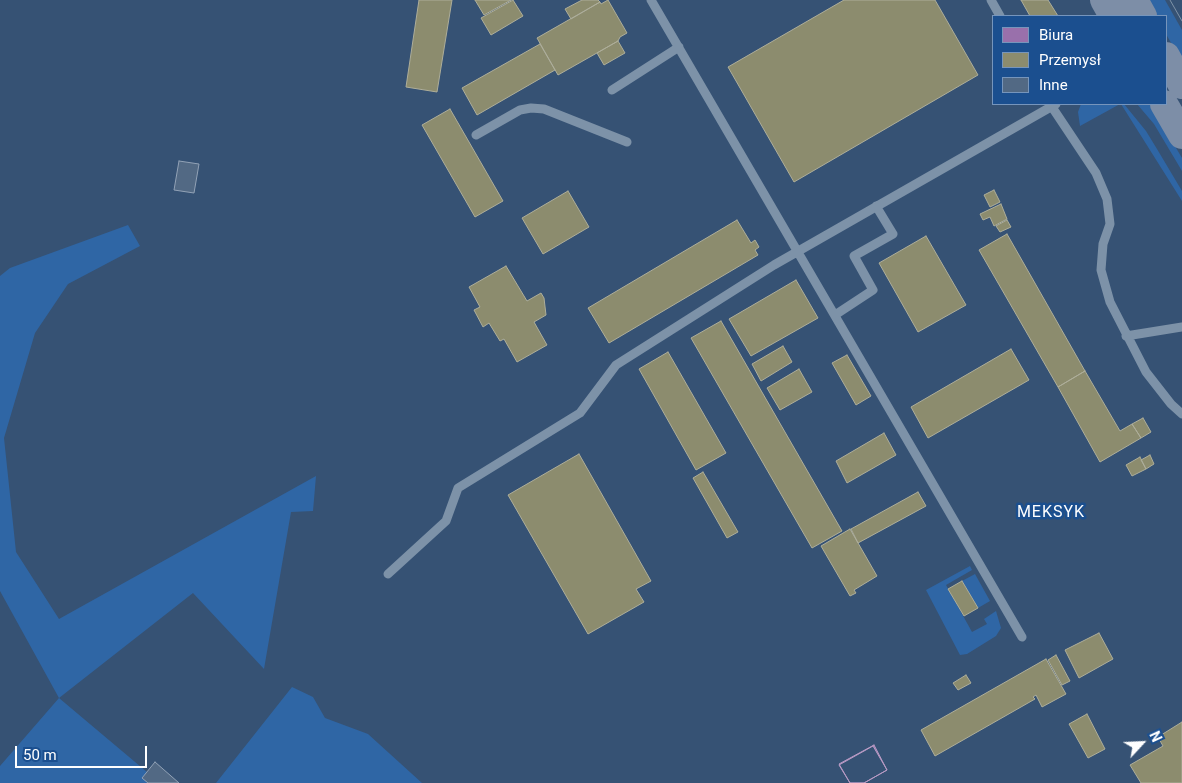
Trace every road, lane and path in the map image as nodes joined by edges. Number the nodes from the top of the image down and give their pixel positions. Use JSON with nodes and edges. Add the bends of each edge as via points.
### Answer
{"nodes":[{"id":1,"x":991,"y":0,"type":"edge"},
{"id":2,"x":1104,"y":0,"type":"edge"},
{"id":3,"x":1134,"y":0,"type":"edge"},
{"id":4,"x":655,"y":1,"type":"edge"},
{"id":5,"x":999,"y":15,"type":"edge"},
{"id":6,"x":1112,"y":15,"type":"edge"},
{"id":7,"x":1142,"y":15,"type":"edge"},
{"id":8,"x":679,"y":47,"type":"junction"},
{"id":9,"x":1167,"y":58,"type":"edge"},
{"id":10,"x":1182,"y":85,"type":"edge"},
{"id":11,"x":612,"y":90,"type":"dead end"},
{"id":12,"x":1053,"y":105,"type":"edge"},
{"id":13,"x":1165,"y":105,"type":"edge"},
{"id":14,"x":476,"y":135,"type":"dead end"},
{"id":15,"x":1182,"y":135,"type":"edge"},
{"id":16,"x":627,"y":142,"type":"dead end"},
{"id":17,"x":876,"y":206,"type":"junction"},
{"id":18,"x":797,"y":252,"type":"junction"},
{"id":19,"x":836,"y":315,"type":"junction"},
{"id":20,"x":1182,"y":327,"type":"edge"},
{"id":21,"x":1126,"y":336,"type":"junction"},
{"id":22,"x":1182,"y":414,"type":"edge"},
{"id":23,"x":388,"y":574,"type":"dead end"},
{"id":24,"x":1022,"y":637,"type":"dead end"}],
"edges":[{"from":1,"to":5,"type":"lane"},
{"from":2,"to":6,"type":"main road"},
{"from":3,"to":7,"type":"main road"},
{"from":4,"to":8,"type":"lane"},
{"from":8,"to":11,"type":"lane"},
{"from":8,"to":18,"type":"lane"},
{"from":9,"to":10,"type":"main road"},
{"from":12,"to":17,"type":"lane"},
{"from":12,"to":21,"type":"lane","via":[[1096,173],[1108,199],[1110,224],[1103,244],[1101,270],[1110,302]]},
{"from":13,"to":15,"type":"main road"},
{"from":14,"to":16,"type":"lane","via":[[520,110],[530,108],[544,109]]},
{"from":17,"to":18,"type":"lane"},
{"from":17,"to":19,"type":"lane","via":[[893,234],[854,256],[873,290]]},
{"from":18,"to":19,"type":"lane"},
{"from":18,"to":23,"type":"lane","via":[[616,365],[580,412],[458,488],[446,521]]},
{"from":19,"to":24,"type":"lane"},
{"from":20,"to":21,"type":"lane"},
{"from":21,"to":22,"type":"lane","via":[[1146,372]]}]}
